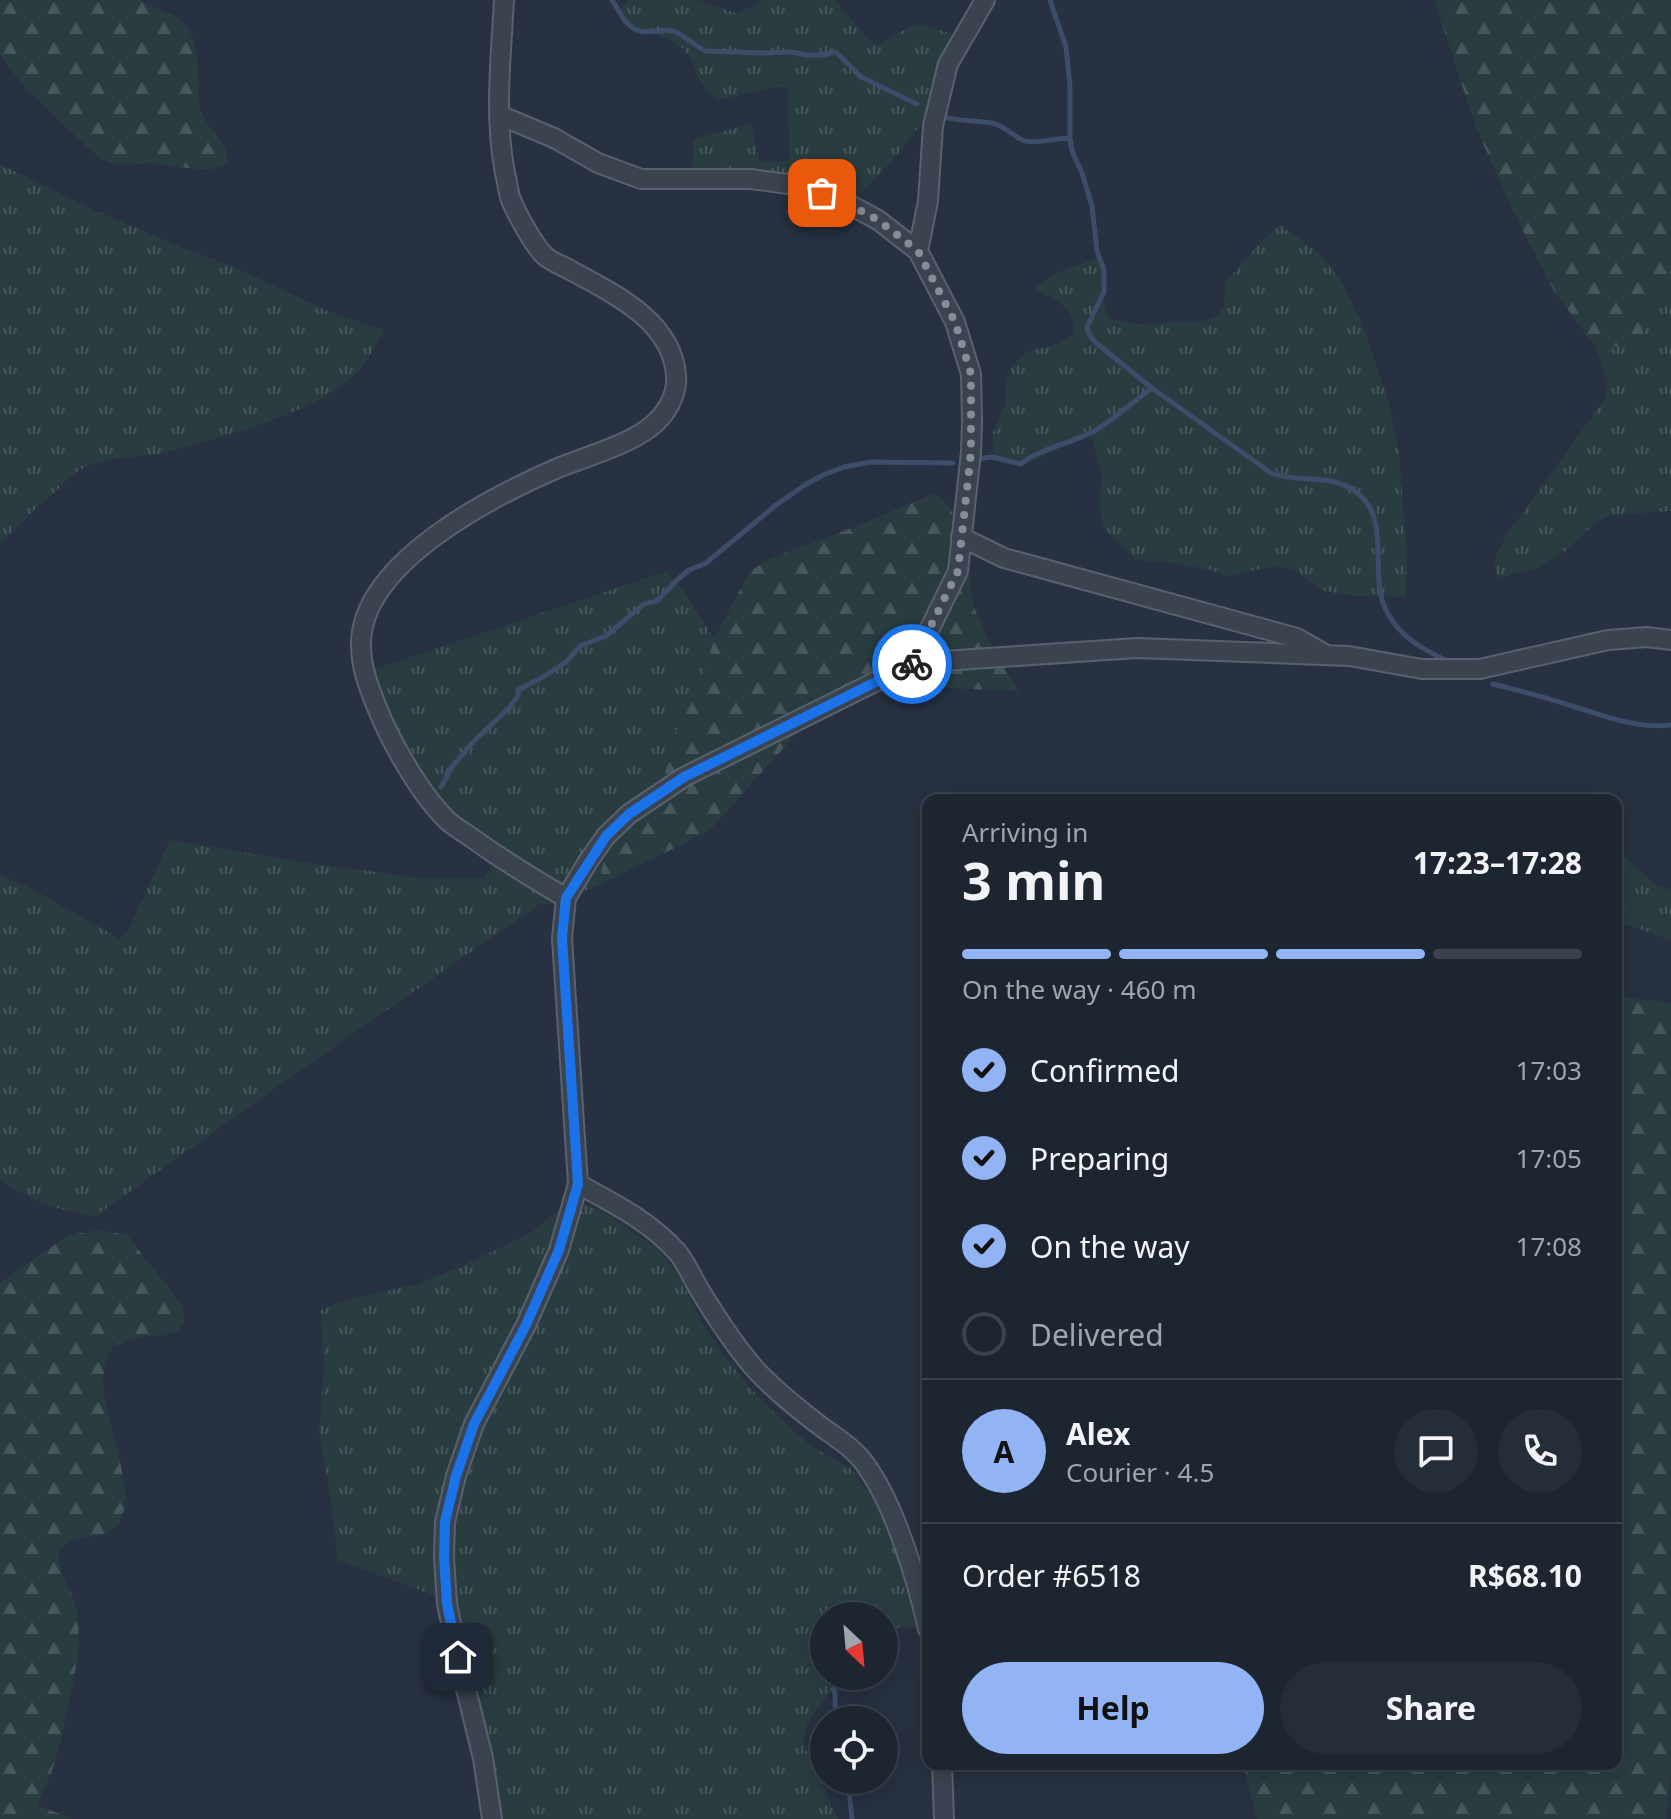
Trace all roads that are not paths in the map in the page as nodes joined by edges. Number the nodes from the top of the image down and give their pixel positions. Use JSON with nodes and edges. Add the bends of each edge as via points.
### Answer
{"nodes":[{"id":1,"x":504,"y":0,"type":"edge"},
{"id":2,"x":985,"y":0,"type":"edge"},
{"id":3,"x":499,"y":115,"type":"junction"},
{"id":4,"x":918,"y":251,"type":"junction"},
{"id":5,"x":961,"y":537,"type":"junction"},
{"id":6,"x":1671,"y":640,"type":"edge"},
{"id":7,"x":1326,"y":655,"type":"junction"},
{"id":8,"x":913,"y":663,"type":"junction"},
{"id":9,"x":566,"y":898,"type":"junction"},
{"id":10,"x":578,"y":1184,"type":"junction"},
{"id":11,"x":922,"y":1604,"type":"edge"},
{"id":12,"x":942,"y":1770,"type":"edge"},
{"id":13,"x":492,"y":1819,"type":"edge"},
{"id":14,"x":944,"y":1819,"type":"edge"}],
"edges":[{"from":1,"to":3,"type":"street"},
{"from":2,"to":4,"type":"street","via":[[948,64],[933,126]]},
{"from":3,"to":4,"type":"street","via":[[641,179],[751,179],[803,186],[878,220]]},
{"from":3,"to":9,"type":"street","via":[[510,197],[525,228],[544,255],[653,324],[671,352],[673,398],[648,429],[475,509],[426,544],[377,591],[360,643],[364,676],[383,724],[447,820]]},
{"from":4,"to":5,"type":"street","via":[[955,322],[971,374],[971,452]]},
{"from":5,"to":7,"type":"street","via":[[1004,558],[1297,638]]},
{"from":5,"to":8,"type":"street","via":[[958,571]]},
{"from":6,"to":7,"type":"street","via":[[1608,640],[1480,669],[1422,669]]},
{"from":7,"to":8,"type":"street","via":[[1137,648]]},
{"from":8,"to":9,"type":"street","via":[[684,777],[629,814],[606,836]]},
{"from":9,"to":10,"type":"street","via":[[562,938]]},
{"from":10,"to":11,"type":"street","via":[[661,1235],[755,1368],[864,1462],[896,1525]]},
{"from":10,"to":13,"type":"street","via":[[559,1250],[474,1424],[445,1522],[447,1604]]},
{"from":12,"to":14,"type":"street"}]}
